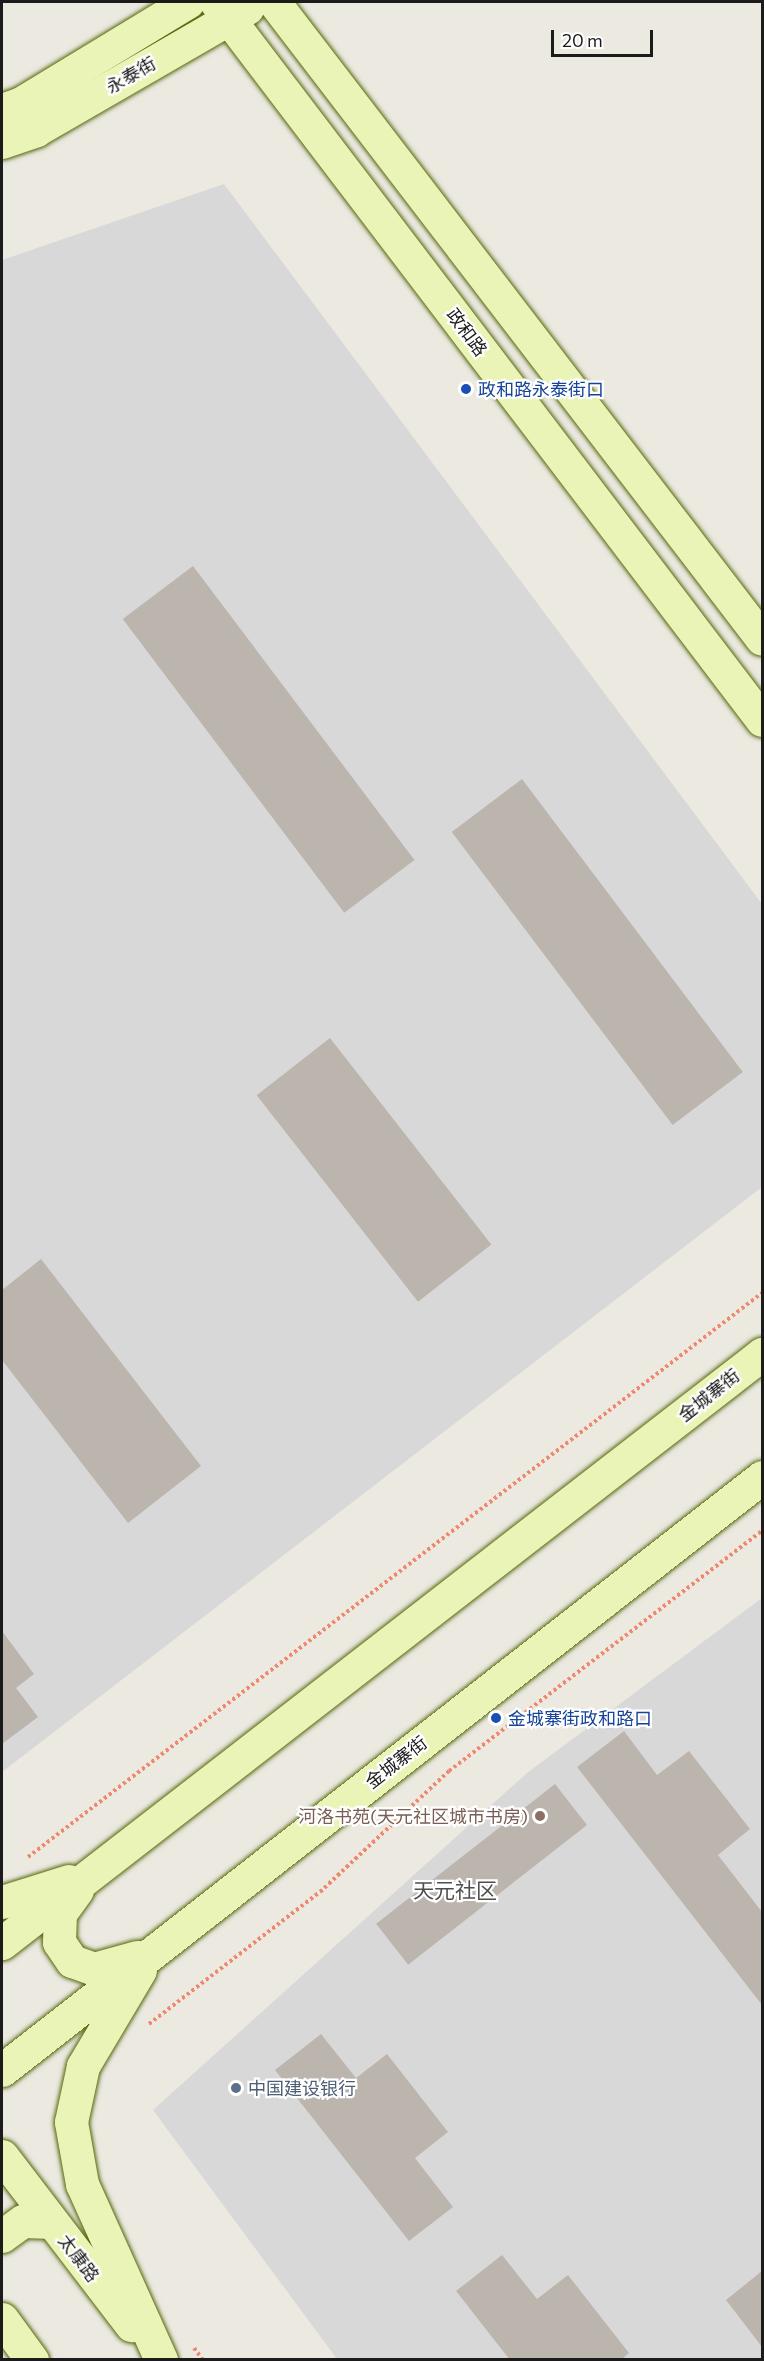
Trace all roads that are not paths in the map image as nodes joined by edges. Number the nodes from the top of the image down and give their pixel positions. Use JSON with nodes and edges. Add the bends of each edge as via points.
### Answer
{"nodes":[{"id":1,"x":188,"y":2,"type":"edge"},
{"id":2,"x":256,"y":2,"type":"edge"},
{"id":3,"x":274,"y":2,"type":"edge"},
{"id":4,"x":222,"y":10,"type":"edge"},
{"id":5,"x":2,"y":110,"type":"edge"},
{"id":6,"x":2,"y":142,"type":"edge"},
{"id":7,"x":762,"y":639,"type":"edge"},
{"id":8,"x":762,"y":720,"type":"edge"},
{"id":9,"x":762,"y":1354,"type":"edge"},
{"id":10,"x":762,"y":1477,"type":"edge"},
{"id":11,"x":88,"y":1876,"type":"junction"},
{"id":12,"x":2,"y":1902,"type":"edge"},
{"id":13,"x":2,"y":1943,"type":"edge"},
{"id":14,"x":150,"y":1953,"type":"junction"},
{"id":15,"x":2,"y":2070,"type":"edge"},
{"id":16,"x":2,"y":2156,"type":"edge"},
{"id":17,"x":52,"y":2222,"type":"junction"},
{"id":18,"x":2,"y":2236,"type":"edge"},
{"id":19,"x":2,"y":2319,"type":"edge"},
{"id":20,"x":32,"y":2360,"type":"edge"},
{"id":21,"x":159,"y":2360,"type":"edge"}],
"edges":[{"from":1,"to":5,"type":"main road","name":"永泰街","via":[[21,103]]},
{"from":2,"to":4,"type":"main road","name":"永泰街"},
{"from":3,"to":7,"type":"main road"},
{"from":4,"to":6,"type":"main road","name":"永泰街","via":[[36,130]]},
{"from":4,"to":8,"type":"main road","name":"政和路"},
{"from":9,"to":11,"type":"main road","name":"金城寨街"},
{"from":10,"to":14,"type":"main road","name":"金城寨街"},
{"from":11,"to":12,"type":"main road"},
{"from":11,"to":13,"type":"main road","name":"金城寨街"},
{"from":11,"to":14,"type":"main road","via":[[60,1913],[59,1942],[72,1960],[94,1969]]},
{"from":14,"to":15,"type":"main road","name":"金城寨街"},
{"from":14,"to":21,"type":"main road","via":[[83,2066],[71,2122],[82,2184]]},
{"from":16,"to":17,"type":"main road","name":"太康路"},
{"from":17,"to":18,"type":"main road","via":[[23,2220]]},
{"from":17,"to":21,"type":"main road","name":"太康路"},
{"from":19,"to":20,"type":"main road"}]}
